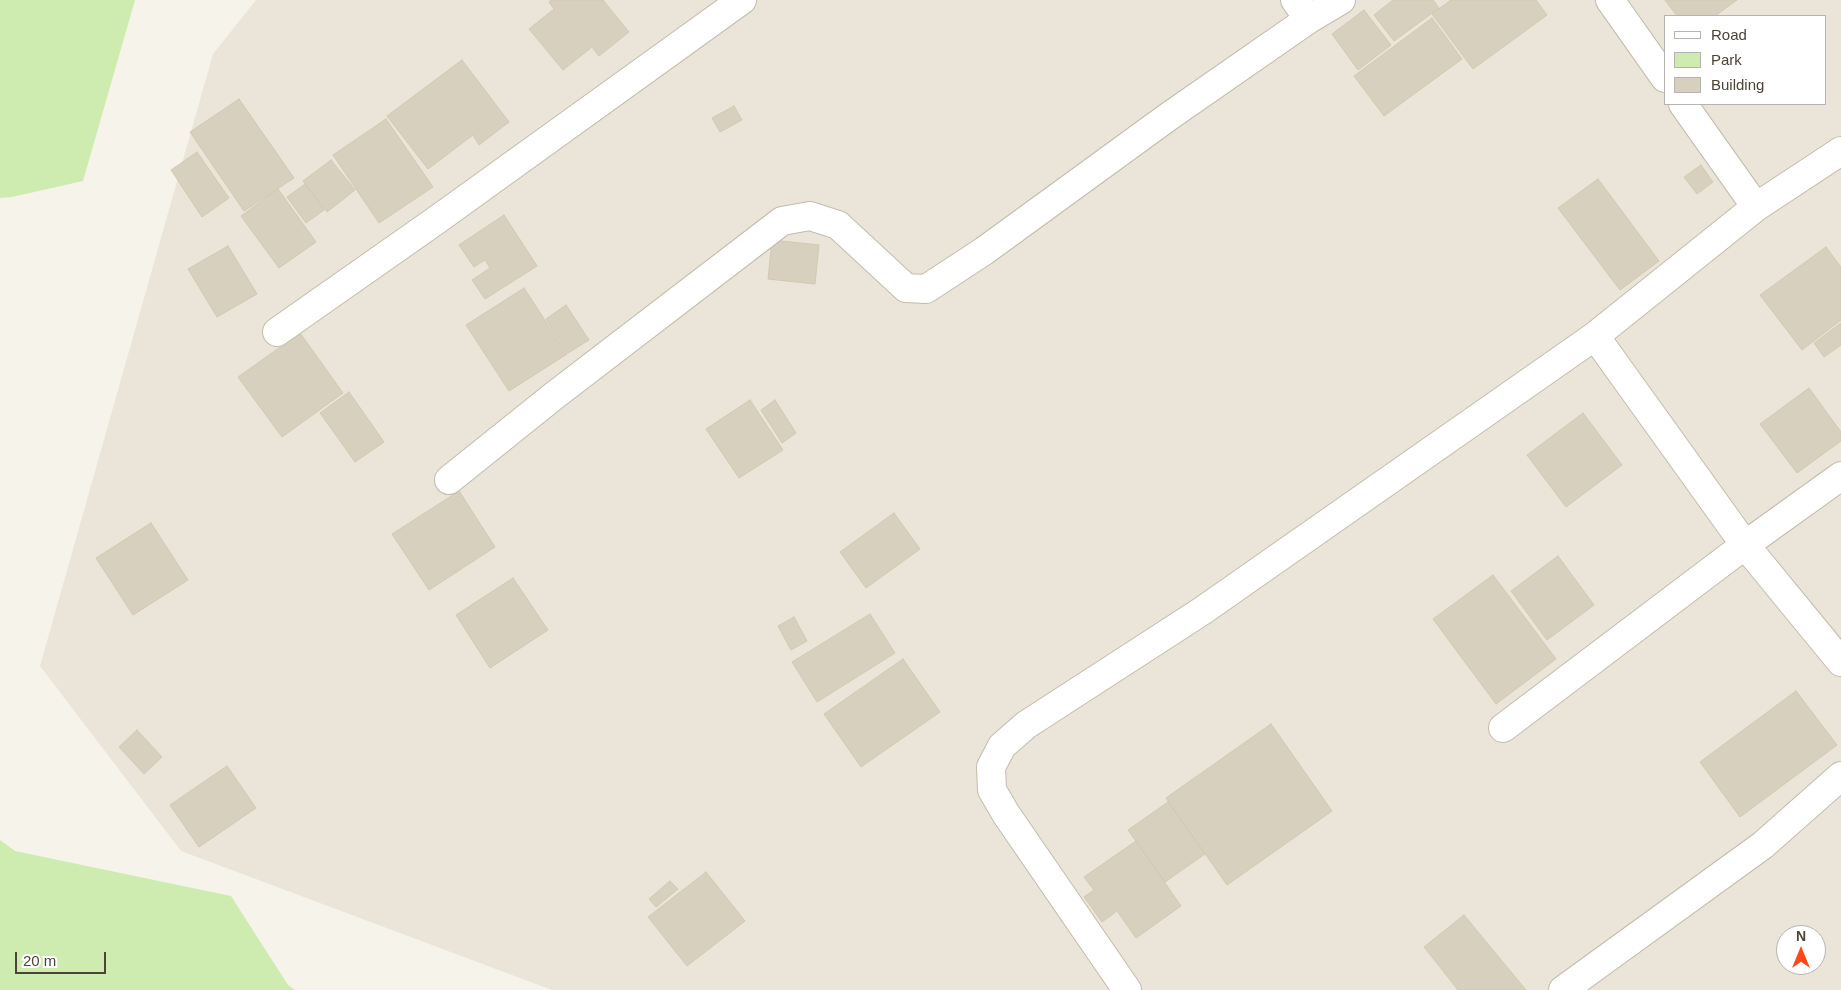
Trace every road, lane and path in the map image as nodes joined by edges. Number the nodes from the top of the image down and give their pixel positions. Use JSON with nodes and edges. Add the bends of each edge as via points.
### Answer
{"nodes":[{"id":1,"x":742,"y":0,"type":"edge"},
{"id":2,"x":1342,"y":0,"type":"edge"},
{"id":3,"x":1610,"y":0,"type":"edge"},
{"id":4,"x":1302,"y":9,"type":"edge"},
{"id":5,"x":1664,"y":77,"type":"edge"},
{"id":6,"x":1684,"y":105,"type":"edge"},
{"id":7,"x":1841,"y":151,"type":"edge"},
{"id":8,"x":1756,"y":208,"type":"junction"},
{"id":9,"x":277,"y":332,"type":"dead end"},
{"id":10,"x":1595,"y":336,"type":"junction"},
{"id":11,"x":1841,"y":476,"type":"edge"},
{"id":12,"x":449,"y":480,"type":"dead end"},
{"id":13,"x":1746,"y":545,"type":"junction"},
{"id":14,"x":1841,"y":662,"type":"edge"},
{"id":15,"x":1503,"y":728,"type":"dead end"},
{"id":16,"x":1841,"y":776,"type":"edge"},
{"id":17,"x":1127,"y":990,"type":"edge"},
{"id":18,"x":1563,"y":990,"type":"edge"}],
"edges":[{"from":1,"to":9,"type":"street"},
{"from":2,"to":4,"type":"street"},
{"from":3,"to":5,"type":"street"},
{"from":4,"to":12,"type":"street","via":[[1160,122],[984,251],[926,289],[906,288],[838,225],[810,216],[782,221]]},
{"from":6,"to":8,"type":"street"},
{"from":7,"to":8,"type":"street"},
{"from":8,"to":10,"type":"street"},
{"from":10,"to":13,"type":"street"},
{"from":10,"to":17,"type":"street","via":[[1202,611],[1026,725],[1002,746],[991,766],[992,790]]},
{"from":11,"to":13,"type":"street"},
{"from":13,"to":14,"type":"street"},
{"from":13,"to":15,"type":"street"},
{"from":16,"to":18,"type":"street","via":[[1763,845]]}]}
